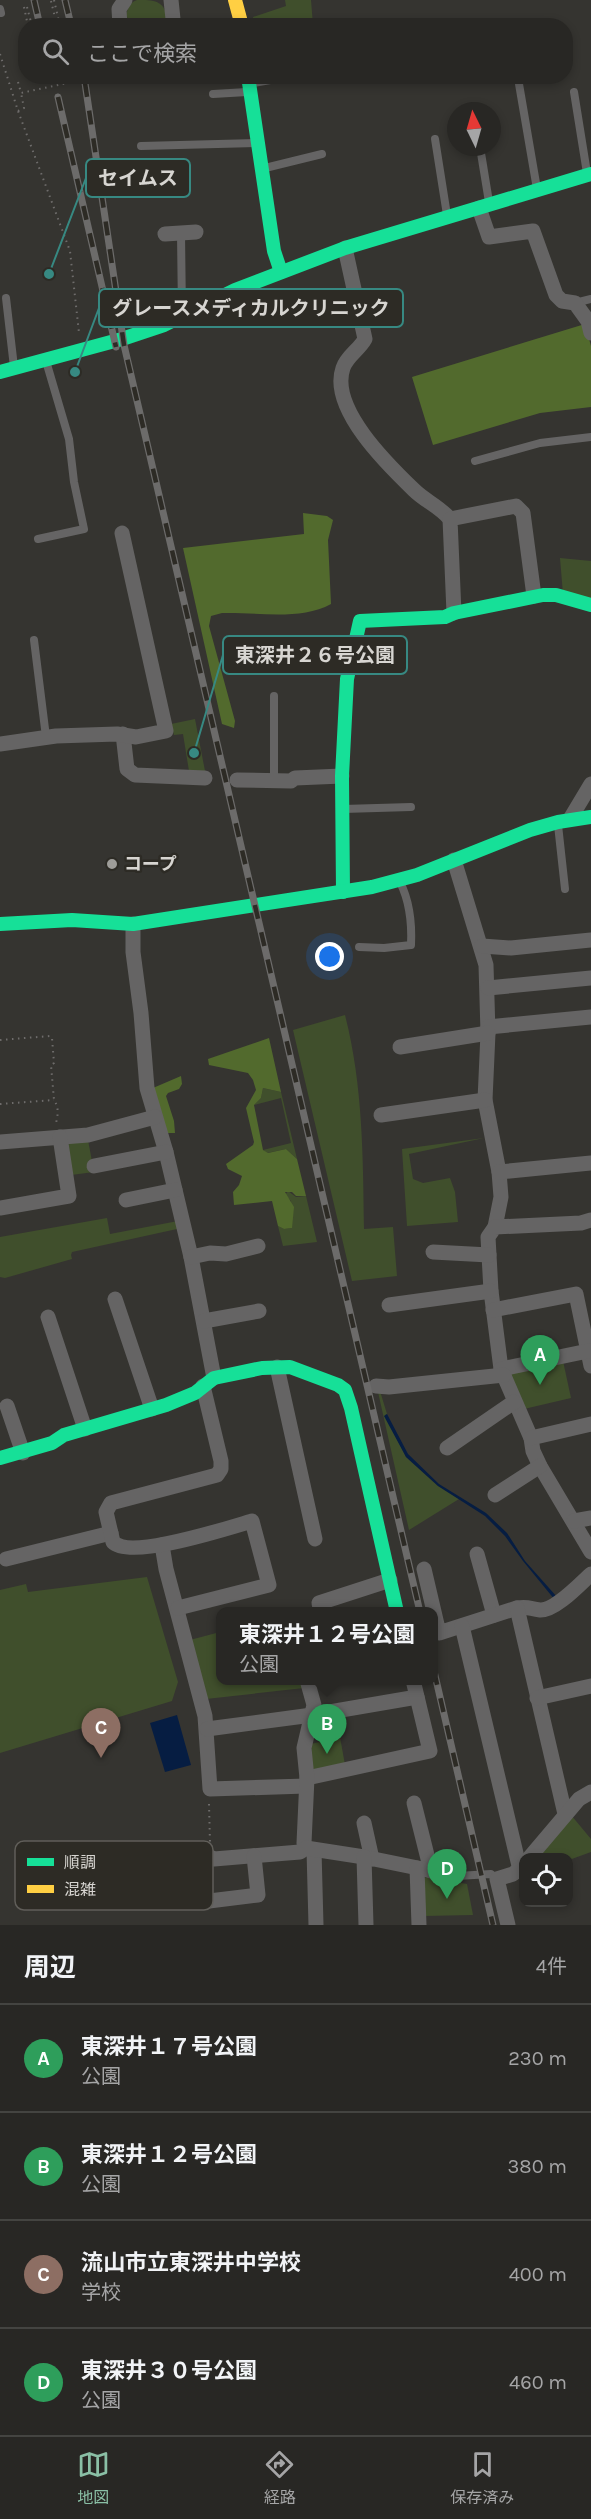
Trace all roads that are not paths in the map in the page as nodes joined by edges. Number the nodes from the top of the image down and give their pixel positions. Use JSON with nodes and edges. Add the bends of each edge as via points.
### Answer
{"nodes":[{"id":1,"x":125,"y":0,"type":"edge"},
{"id":2,"x":235,"y":0,"type":"edge"},
{"id":3,"x":120,"y":18,"type":"edge"},
{"id":4,"x":240,"y":18,"type":"edge"},
{"id":5,"x":249,"y":84,"type":"edge"},
{"id":6,"x":519,"y":84,"type":"dead end"},
{"id":7,"x":574,"y":92,"type":"dead end"},
{"id":8,"x":213,"y":94,"type":"dead end"},
{"id":9,"x":435,"y":139,"type":"dead end"},
{"id":10,"x":257,"y":143,"type":"junction"},
{"id":11,"x":141,"y":146,"type":"dead end"},
{"id":12,"x":322,"y":154,"type":"dead end"},
{"id":13,"x":481,"y":156,"type":"edge"},
{"id":14,"x":261,"y":169,"type":"junction"},
{"id":15,"x":589,"y":174,"type":"edge"},
{"id":16,"x":537,"y":191,"type":"junction"},
{"id":17,"x":484,"y":207,"type":"junction"},
{"id":18,"x":448,"y":217,"type":"junction"},
{"id":19,"x":181,"y":233,"type":"dead end"},
{"id":20,"x":345,"y":248,"type":"junction"},
{"id":21,"x":281,"y":272,"type":"junction"},
{"id":22,"x":6,"y":298,"type":"dead end"},
{"id":23,"x":591,"y":299,"type":"edge"},
{"id":24,"x":575,"y":303,"type":"junction"},
{"id":25,"x":183,"y":316,"type":"junction"},
{"id":26,"x":591,"y":333,"type":"edge"},
{"id":27,"x":45,"y":359,"type":"junction"},
{"id":28,"x":7,"y":370,"type":"edge"},
{"id":29,"x":591,"y":437,"type":"edge"},
{"id":30,"x":475,"y":461,"type":"dead end"},
{"id":31,"x":450,"y":519,"type":"junction"},
{"id":32,"x":122,"y":533,"type":"dead end"},
{"id":33,"x":38,"y":539,"type":"dead end"},
{"id":34,"x":534,"y":596,"type":"junction"},
{"id":35,"x":591,"y":606,"type":"edge"},
{"id":36,"x":454,"y":613,"type":"junction"},
{"id":37,"x":34,"y":640,"type":"dead end"},
{"id":38,"x":274,"y":696,"type":"dead end"},
{"id":39,"x":119,"y":731,"type":"junction"},
{"id":40,"x":46,"y":737,"type":"junction"},
{"id":41,"x":0,"y":744,"type":"edge"},
{"id":42,"x":342,"y":776,"type":"junction"},
{"id":43,"x":205,"y":778,"type":"dead end"},
{"id":44,"x":237,"y":780,"type":"dead end"},
{"id":45,"x":274,"y":781,"type":"junction"},
{"id":46,"x":591,"y":784,"type":"edge"},
{"id":47,"x":411,"y":807,"type":"dead end"},
{"id":48,"x":342,"y":809,"type":"junction"},
{"id":49,"x":591,"y":817,"type":"edge"},
{"id":50,"x":564,"y":820,"type":"junction"},
{"id":51,"x":454,"y":860,"type":"junction"},
{"id":52,"x":400,"y":880,"type":"junction"},
{"id":53,"x":566,"y":889,"type":"dead end"},
{"id":54,"x":343,"y":892,"type":"junction"},
{"id":55,"x":0,"y":924,"type":"edge"},
{"id":56,"x":132,"y":924,"type":"junction"},
{"id":57,"x":591,"y":940,"type":"edge"},
{"id":58,"x":482,"y":946,"type":"junction"},
{"id":59,"x":359,"y":947,"type":"dead end"},
{"id":60,"x":591,"y":978,"type":"edge"},
{"id":61,"x":488,"y":988,"type":"junction"},
{"id":62,"x":591,"y":1017,"type":"edge"},
{"id":63,"x":488,"y":1030,"type":"junction"},
{"id":64,"x":400,"y":1047,"type":"dead end"},
{"id":65,"x":484,"y":1100,"type":"junction"},
{"id":66,"x":381,"y":1114,"type":"dead end"},
{"id":67,"x":155,"y":1117,"type":"junction"},
{"id":68,"x":58,"y":1137,"type":"junction"},
{"id":69,"x":0,"y":1142,"type":"edge"},
{"id":70,"x":166,"y":1152,"type":"junction"},
{"id":71,"x":591,"y":1163,"type":"edge"},
{"id":72,"x":94,"y":1166,"type":"dead end"},
{"id":73,"x":499,"y":1172,"type":"junction"},
{"id":74,"x":176,"y":1190,"type":"junction"},
{"id":75,"x":126,"y":1200,"type":"dead end"},
{"id":76,"x":0,"y":1208,"type":"edge"},
{"id":77,"x":591,"y":1220,"type":"edge"},
{"id":78,"x":495,"y":1227,"type":"junction"},
{"id":79,"x":258,"y":1246,"type":"dead end"},
{"id":80,"x":433,"y":1252,"type":"dead end"},
{"id":81,"x":489,"y":1255,"type":"junction"},
{"id":82,"x":191,"y":1257,"type":"junction"},
{"id":83,"x":490,"y":1292,"type":"junction"},
{"id":84,"x":116,"y":1299,"type":"dead end"},
{"id":85,"x":389,"y":1305,"type":"dead end"},
{"id":86,"x":493,"y":1310,"type":"junction"},
{"id":87,"x":259,"y":1311,"type":"dead end"},
{"id":88,"x":48,"y":1317,"type":"dead end"},
{"id":89,"x":204,"y":1321,"type":"junction"},
{"id":90,"x":589,"y":1358,"type":"edge"},
{"id":91,"x":277,"y":1367,"type":"junction"},
{"id":92,"x":502,"y":1372,"type":"junction"},
{"id":93,"x":208,"y":1382,"type":"junction"},
{"id":94,"x":376,"y":1386,"type":"dead end"},
{"id":95,"x":514,"y":1402,"type":"junction"},
{"id":96,"x":7,"y":1406,"type":"dead end"},
{"id":97,"x":152,"y":1409,"type":"junction"},
{"id":98,"x":591,"y":1424,"type":"edge"},
{"id":99,"x":85,"y":1429,"type":"junction"},
{"id":100,"x":531,"y":1438,"type":"junction"},
{"id":101,"x":447,"y":1448,"type":"dead end"},
{"id":102,"x":23,"y":1453,"type":"junction"},
{"id":103,"x":0,"y":1458,"type":"edge"},
{"id":104,"x":540,"y":1466,"type":"junction"},
{"id":105,"x":495,"y":1495,"type":"dead end"},
{"id":106,"x":591,"y":1518,"type":"edge"},
{"id":107,"x":574,"y":1521,"type":"junction"},
{"id":108,"x":111,"y":1533,"type":"junction"},
{"id":109,"x":315,"y":1539,"type":"dead end"},
{"id":110,"x":162,"y":1545,"type":"junction"},
{"id":111,"x":591,"y":1552,"type":"edge"},
{"id":112,"x":477,"y":1554,"type":"dead end"},
{"id":113,"x":6,"y":1558,"type":"dead end"},
{"id":114,"x":424,"y":1569,"type":"dead end"},
{"id":115,"x":591,"y":1574,"type":"edge"},
{"id":116,"x":390,"y":1580,"type":"junction"},
{"id":117,"x":320,"y":1607,"type":"edge"},
{"id":118,"x":396,"y":1607,"type":"edge"},
{"id":119,"x":433,"y":1607,"type":"edge"},
{"id":120,"x":178,"y":1608,"type":"junction"},
{"id":121,"x":517,"y":1608,"type":"junction"},
{"id":122,"x":494,"y":1615,"type":"junction"},
{"id":123,"x":462,"y":1626,"type":"junction"},
{"id":124,"x":438,"y":1629,"type":"edge"},
{"id":125,"x":308,"y":1685,"type":"edge"},
{"id":126,"x":414,"y":1685,"type":"edge"},
{"id":127,"x":591,"y":1686,"type":"edge"},
{"id":128,"x":417,"y":1697,"type":"junction"},
{"id":129,"x":537,"y":1698,"type":"junction"},
{"id":130,"x":312,"y":1715,"type":"junction"},
{"id":131,"x":207,"y":1729,"type":"junction"},
{"id":132,"x":307,"y":1782,"type":"junction"},
{"id":133,"x":591,"y":1792,"type":"edge"},
{"id":134,"x":414,"y":1803,"type":"dead end"},
{"id":135,"x":565,"y":1814,"type":"junction"},
{"id":136,"x":364,"y":1823,"type":"dead end"},
{"id":137,"x":310,"y":1849,"type":"junction"},
{"id":138,"x":521,"y":1853,"type":"edge"},
{"id":139,"x":533,"y":1853,"type":"edge"},
{"id":140,"x":254,"y":1856,"type":"junction"},
{"id":141,"x":213,"y":1858,"type":"edge"},
{"id":142,"x":368,"y":1858,"type":"junction"},
{"id":143,"x":519,"y":1867,"type":"edge"},
{"id":144,"x":424,"y":1869,"type":"junction"},
{"id":145,"x":457,"y":1876,"type":"joint"},
{"id":146,"x":498,"y":1879,"type":"junction"},
{"id":147,"x":213,"y":1901,"type":"edge"},
{"id":148,"x":316,"y":1925,"type":"edge"},
{"id":149,"x":366,"y":1925,"type":"edge"},
{"id":150,"x":419,"y":1925,"type":"edge"},
{"id":151,"x":508,"y":1925,"type":"edge"}],
"edges":[{"from":1,"to":3,"type":"street"},
{"from":2,"to":4,"type":"street"},
{"from":5,"to":8,"type":"lane"},
{"from":5,"to":10,"type":"street"},
{"from":6,"to":16,"type":"lane"},
{"from":7,"to":15,"type":"lane"},
{"from":9,"to":18,"type":"lane"},
{"from":10,"to":11,"type":"lane"},
{"from":10,"to":14,"type":"street"},
{"from":12,"to":14,"type":"lane"},
{"from":13,"to":17,"type":"lane"},
{"from":14,"to":21,"type":"street"},
{"from":15,"to":16,"type":"street"},
{"from":16,"to":17,"type":"street"},
{"from":17,"to":18,"type":"street"},
{"from":17,"to":24,"type":"street","via":[[489,237],[533,231],[555,295],[562,302]]},
{"from":18,"to":20,"type":"street"},
{"from":19,"to":25,"type":"lane"},
{"from":20,"to":21,"type":"street"},
{"from":20,"to":31,"type":"street","via":[[365,339],[342,371],[346,407],[370,443],[416,492]]},
{"from":21,"to":25,"type":"street"},
{"from":22,"to":28,"type":"lane"},
{"from":23,"to":24,"type":"lane"},
{"from":24,"to":26,"type":"street"},
{"from":25,"to":27,"type":"street","via":[[122,339]]},
{"from":27,"to":28,"type":"street"},
{"from":27,"to":33,"type":"lane","via":[[69,439],[84,529]]},
{"from":29,"to":30,"type":"lane","via":[[540,443]]},
{"from":31,"to":34,"type":"street","via":[[516,506],[523,513]]},
{"from":31,"to":36,"type":"street"},
{"from":32,"to":39,"type":"street","via":[[166,731],[136,736]]},
{"from":34,"to":35,"type":"street","via":[[556,595]]},
{"from":34,"to":36,"type":"street"},
{"from":36,"to":42,"type":"street","via":[[445,617],[360,621],[347,679]]},
{"from":37,"to":40,"type":"lane"},
{"from":38,"to":45,"type":"lane"},
{"from":39,"to":40,"type":"street"},
{"from":39,"to":43,"type":"street","via":[[127,769],[135,775]]},
{"from":40,"to":41,"type":"street"},
{"from":42,"to":45,"type":"street"},
{"from":42,"to":48,"type":"street"},
{"from":44,"to":45,"type":"street"},
{"from":46,"to":50,"type":"street"},
{"from":47,"to":48,"type":"lane"},
{"from":48,"to":54,"type":"street"},
{"from":49,"to":50,"type":"street"},
{"from":50,"to":51,"type":"street"},
{"from":50,"to":53,"type":"lane"},
{"from":51,"to":52,"type":"street"},
{"from":51,"to":58,"type":"street"},
{"from":52,"to":54,"type":"street"},
{"from":52,"to":59,"type":"lane","via":[[412,930],[411,945]]},
{"from":54,"to":56,"type":"street","via":[[215,916]]},
{"from":55,"to":56,"type":"street","via":[[72,920]]},
{"from":56,"to":67,"type":"street","via":[[147,1088]]},
{"from":57,"to":58,"type":"street","via":[[511,948]]},
{"from":58,"to":61,"type":"street"},
{"from":60,"to":61,"type":"street"},
{"from":61,"to":63,"type":"street"},
{"from":62,"to":63,"type":"street"},
{"from":63,"to":64,"type":"street"},
{"from":63,"to":65,"type":"street"},
{"from":65,"to":66,"type":"street"},
{"from":65,"to":73,"type":"street"},
{"from":67,"to":68,"type":"street","via":[[88,1135]]},
{"from":67,"to":70,"type":"street"},
{"from":68,"to":69,"type":"street"},
{"from":68,"to":76,"type":"street","via":[[69,1196]]},
{"from":70,"to":72,"type":"street"},
{"from":70,"to":74,"type":"street"},
{"from":71,"to":73,"type":"street"},
{"from":73,"to":78,"type":"street","via":[[501,1197]]},
{"from":74,"to":75,"type":"street"},
{"from":74,"to":82,"type":"street"},
{"from":77,"to":78,"type":"street"},
{"from":78,"to":81,"type":"street","via":[[488,1237]]},
{"from":79,"to":82,"type":"street"},
{"from":80,"to":81,"type":"street"},
{"from":81,"to":83,"type":"street"},
{"from":82,"to":89,"type":"street"},
{"from":83,"to":85,"type":"street"},
{"from":83,"to":86,"type":"street"},
{"from":84,"to":97,"type":"street"},
{"from":86,"to":90,"type":"street","via":[[576,1294]]},
{"from":86,"to":92,"type":"street"},
{"from":87,"to":89,"type":"street"},
{"from":88,"to":99,"type":"street"},
{"from":89,"to":93,"type":"street"},
{"from":90,"to":92,"type":"street"},
{"from":91,"to":93,"type":"street"},
{"from":91,"to":109,"type":"street"},
{"from":91,"to":116,"type":"street","via":[[290,1367],[345,1390]]},
{"from":92,"to":94,"type":"street"},
{"from":92,"to":95,"type":"street"},
{"from":93,"to":97,"type":"street","via":[[195,1393]]},
{"from":93,"to":108,"type":"street","via":[[220,1472],[111,1503],[106,1512]]},
{"from":95,"to":100,"type":"street"},
{"from":95,"to":101,"type":"street"},
{"from":96,"to":102,"type":"street"},
{"from":97,"to":99,"type":"street"},
{"from":98,"to":100,"type":"street"},
{"from":99,"to":102,"type":"street"},
{"from":100,"to":104,"type":"street"},
{"from":102,"to":103,"type":"street"},
{"from":104,"to":105,"type":"street"},
{"from":104,"to":107,"type":"street"},
{"from":106,"to":107,"type":"street"},
{"from":107,"to":111,"type":"street"},
{"from":108,"to":110,"type":"street","via":[[113,1542],[122,1548]]},
{"from":108,"to":113,"type":"street"},
{"from":110,"to":120,"type":"street"},
{"from":110,"to":120,"type":"street","via":[[252,1521],[269,1585]]},
{"from":112,"to":122,"type":"street"},
{"from":114,"to":119,"type":"street"},
{"from":115,"to":121,"type":"street","via":[[551,1607]]},
{"from":116,"to":117,"type":"street","via":[[319,1603]]},
{"from":116,"to":118,"type":"street"},
{"from":120,"to":131,"type":"street"},
{"from":121,"to":122,"type":"street"},
{"from":121,"to":129,"type":"street"},
{"from":122,"to":123,"type":"street"},
{"from":123,"to":124,"type":"street","via":[[439,1633]]},
{"from":123,"to":138,"type":"street"},
{"from":125,"to":130,"type":"street","via":[[314,1705]]},
{"from":126,"to":128,"type":"street"},
{"from":127,"to":129,"type":"street"},
{"from":128,"to":130,"type":"street"},
{"from":128,"to":132,"type":"street","via":[[430,1751]]},
{"from":129,"to":135,"type":"street"},
{"from":130,"to":131,"type":"street"},
{"from":130,"to":132,"type":"street","via":[[304,1748]]},
{"from":131,"to":132,"type":"street","via":[[210,1789]]},
{"from":132,"to":137,"type":"street","via":[[304,1843]]},
{"from":133,"to":135,"type":"street","via":[[579,1798]]},
{"from":134,"to":144,"type":"street"},
{"from":135,"to":139,"type":"street"},
{"from":136,"to":142,"type":"street"},
{"from":137,"to":140,"type":"street"},
{"from":137,"to":142,"type":"street"},
{"from":137,"to":148,"type":"street"},
{"from":140,"to":141,"type":"street"},
{"from":140,"to":147,"type":"street","via":[[258,1895]]},
{"from":142,"to":144,"type":"street"},
{"from":142,"to":149,"type":"street"},
{"from":143,"to":146,"type":"street"},
{"from":144,"to":145,"type":"street"},
{"from":144,"to":150,"type":"street"},
{"from":145,"to":146,"type":"lane","via":[[491,1874]]},
{"from":146,"to":151,"type":"street"}]}
